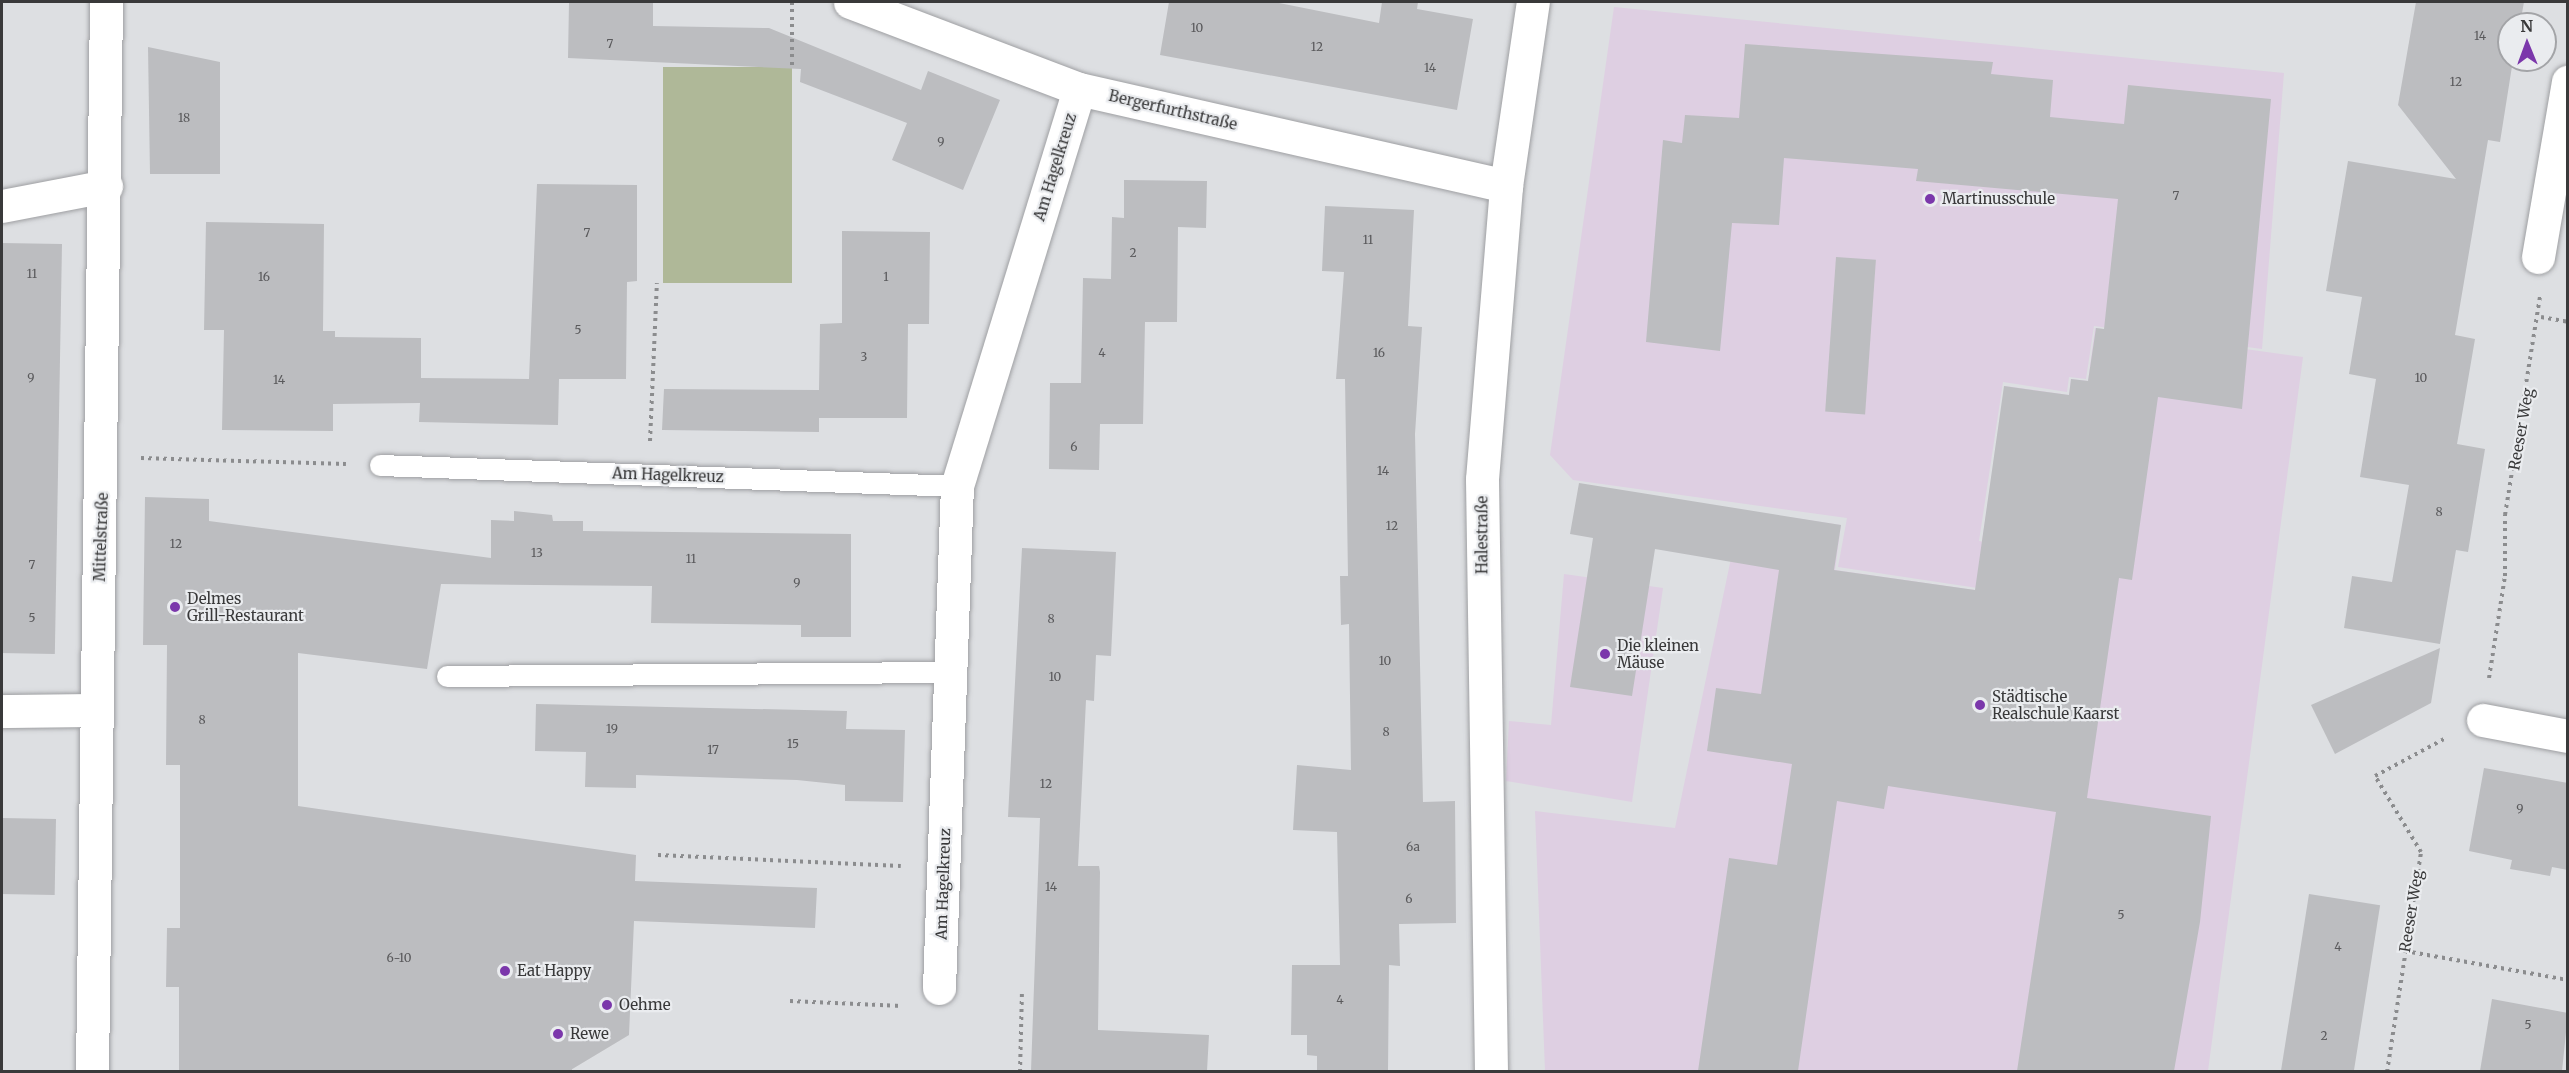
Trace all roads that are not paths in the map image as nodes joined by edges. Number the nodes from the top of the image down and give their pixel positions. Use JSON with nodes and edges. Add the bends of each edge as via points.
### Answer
{"nodes":[{"id":1,"x":106,"y":2,"type":"edge"},
{"id":2,"x":850,"y":2,"type":"edge"},
{"id":3,"x":1533,"y":2,"type":"edge"},
{"id":4,"x":2568,"y":82,"type":"edge"},
{"id":5,"x":1079,"y":89,"type":"junction"},
{"id":6,"x":106,"y":186,"type":"junction"},
{"id":7,"x":1506,"y":186,"type":"junction"},
{"id":8,"x":2,"y":206,"type":"edge"},
{"id":9,"x":2538,"y":257,"type":"road end"},
{"id":10,"x":380,"y":465,"type":"road end"},
{"id":11,"x":957,"y":486,"type":"junction"},
{"id":12,"x":950,"y":672,"type":"junction"},
{"id":13,"x":447,"y":676,"type":"dead end"},
{"id":14,"x":96,"y":710,"type":"junction"},
{"id":15,"x":2,"y":711,"type":"edge"},
{"id":16,"x":2483,"y":720,"type":"road end"},
{"id":17,"x":2568,"y":736,"type":"edge"},
{"id":18,"x":939,"y":988,"type":"road end"},
{"id":19,"x":92,"y":1071,"type":"edge"},
{"id":20,"x":1491,"y":1071,"type":"edge"}],
"edges":[{"from":1,"to":6,"type":"street","name":"Mittelstraße"},
{"from":2,"to":5,"type":"street","name":"Bergerfurthstraße"},
{"from":3,"to":7,"type":"street","name":"Halestraße"},
{"from":4,"to":9,"type":"street"},
{"from":5,"to":7,"type":"street","name":"Bergerfurthstraße"},
{"from":5,"to":11,"type":"street","name":"Am Hagelkreuz"},
{"from":6,"to":8,"type":"street"},
{"from":6,"to":14,"type":"street","name":"Mittelstraße","via":[[104,457]]},
{"from":7,"to":20,"type":"street","name":"Halestraße","via":[[1482,479]]},
{"from":10,"to":11,"type":"lane","name":"Am Hagelkreuz"},
{"from":11,"to":12,"type":"street","name":"Am Hagelkreuz"},
{"from":12,"to":13,"type":"lane"},
{"from":12,"to":18,"type":"street","name":"Am Hagelkreuz"},
{"from":14,"to":15,"type":"street"},
{"from":14,"to":19,"type":"street","name":"Mittelstraße"},
{"from":16,"to":17,"type":"street"}]}
